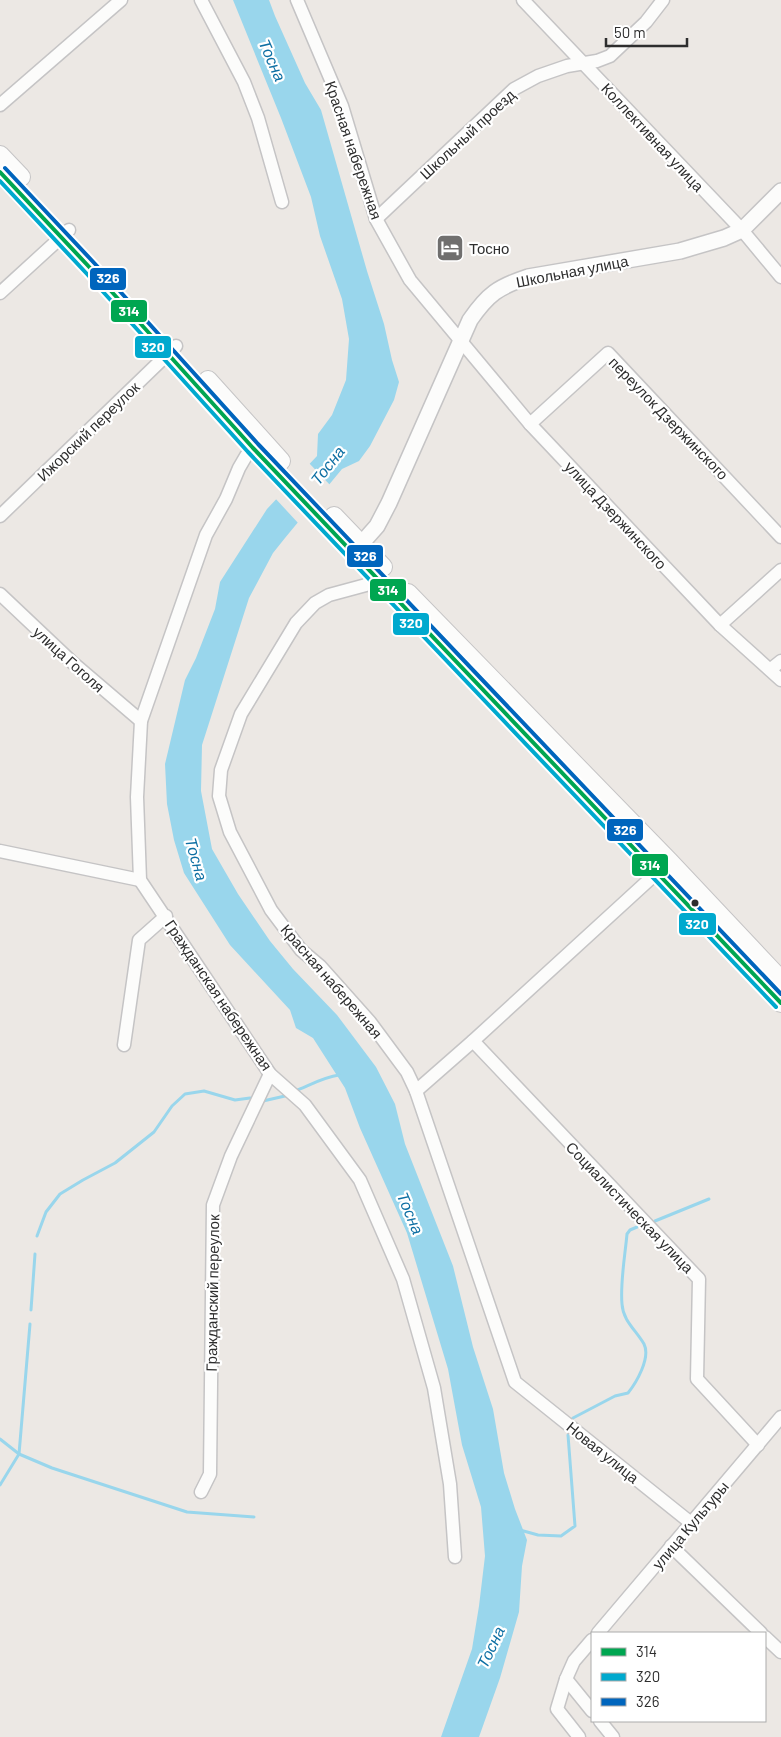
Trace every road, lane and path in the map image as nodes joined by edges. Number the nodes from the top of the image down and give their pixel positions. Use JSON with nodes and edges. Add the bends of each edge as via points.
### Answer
{"nodes":[{"id":1,"x":121,"y":0,"type":"edge"},
{"id":2,"x":201,"y":0,"type":"edge"},
{"id":3,"x":297,"y":0,"type":"edge"},
{"id":4,"x":523,"y":0,"type":"edge"},
{"id":5,"x":663,"y":0,"type":"edge"},
{"id":6,"x":583,"y":63,"type":"junction"},
{"id":7,"x":0,"y":105,"type":"edge"},
{"id":8,"x":0,"y":155,"type":"edge"},
{"id":9,"x":0,"y":172,"type":"edge"},
{"id":10,"x":781,"y":190,"type":"edge"},
{"id":11,"x":282,"y":202,"type":"dead end"},
{"id":12,"x":376,"y":220,"type":"junction"},
{"id":13,"x":742,"y":230,"type":"junction"},
{"id":14,"x":65,"y":234,"type":"junction"},
{"id":15,"x":781,"y":277,"type":"edge"},
{"id":16,"x":0,"y":292,"type":"edge"},
{"id":17,"x":460,"y":340,"type":"junction"},
{"id":18,"x":172,"y":350,"type":"junction"},
{"id":19,"x":530,"y":424,"type":"junction"},
{"id":20,"x":253,"y":448,"type":"junction"},
{"id":21,"x":270,"y":457,"type":"junction"},
{"id":22,"x":0,"y":516,"type":"edge"},
{"id":23,"x":781,"y":536,"type":"edge"},
{"id":24,"x":357,"y":549,"type":"junction"},
{"id":25,"x":781,"y":570,"type":"edge"},
{"id":26,"x":376,"y":576,"type":"junction"},
{"id":27,"x":2,"y":603,"type":"edge"},
{"id":28,"x":720,"y":625,"type":"junction"},
{"id":29,"x":781,"y":660,"type":"edge"},
{"id":30,"x":771,"y":669,"type":"junction"},
{"id":31,"x":781,"y":680,"type":"edge"},
{"id":32,"x":141,"y":721,"type":"junction"},
{"id":33,"x":0,"y":851,"type":"edge"},
{"id":34,"x":663,"y":867,"type":"junction"},
{"id":35,"x":140,"y":880,"type":"junction"},
{"id":36,"x":166,"y":916,"type":"junction"},
{"id":37,"x":781,"y":980,"type":"edge"},
{"id":38,"x":781,"y":1004,"type":"edge"},
{"id":39,"x":473,"y":1041,"type":"junction"},
{"id":40,"x":124,"y":1045,"type":"dead end"},
{"id":41,"x":270,"y":1074,"type":"junction"},
{"id":42,"x":416,"y":1091,"type":"junction"},
{"id":43,"x":515,"y":1382,"type":"joint"},
{"id":44,"x":781,"y":1417,"type":"edge"},
{"id":45,"x":758,"y":1445,"type":"junction"},
{"id":46,"x":201,"y":1492,"type":"dead end"},
{"id":47,"x":691,"y":1523,"type":"junction"},
{"id":48,"x":672,"y":1546,"type":"junction"},
{"id":49,"x":455,"y":1556,"type":"dead end"},
{"id":50,"x":599,"y":1632,"type":"edge"},
{"id":51,"x":760,"y":1632,"type":"edge"},
{"id":52,"x":766,"y":1638,"type":"edge"},
{"id":53,"x":591,"y":1641,"type":"edge"},
{"id":54,"x":781,"y":1652,"type":"edge"},
{"id":55,"x":566,"y":1679,"type":"junction"},
{"id":56,"x":591,"y":1711,"type":"edge"},
{"id":57,"x":601,"y":1722,"type":"edge"},
{"id":58,"x":579,"y":1737,"type":"edge"},
{"id":59,"x":613,"y":1737,"type":"edge"}],
"edges":[{"from":1,"to":7,"type":"street"},
{"from":2,"to":11,"type":"street","via":[[255,109]]},
{"from":3,"to":12,"type":"street","name":"Красная набережная","via":[[342,106]]},
{"from":4,"to":6,"type":"street","name":"Коллективная улица"},
{"from":5,"to":6,"type":"street","name":"Школьный проезд","via":[[646,22],[610,56]]},
{"from":6,"to":12,"type":"street","name":"Школьный проезд","via":[[538,76],[514,89]]},
{"from":6,"to":13,"type":"street","name":"Коллективная улица"},
{"from":8,"to":14,"type":"main road"},
{"from":9,"to":14,"type":"main road"},
{"from":10,"to":13,"type":"street","name":"Школьная улица"},
{"from":12,"to":17,"type":"street","name":"Красная набережная","via":[[410,280]]},
{"from":13,"to":15,"type":"street","name":"Коллективная улица"},
{"from":13,"to":17,"type":"street","name":"Школьная улица","via":[[680,250],[528,277],[508,284],[482,303]]},
{"from":14,"to":16,"type":"street"},
{"from":14,"to":18,"type":"main road"},
{"from":17,"to":19,"type":"street","name":"улица Дзержинского"},
{"from":17,"to":24,"type":"street","name":"Школьная улица","via":[[389,502],[377,526]]},
{"from":18,"to":20,"type":"main road"},
{"from":18,"to":21,"type":"main road"},
{"from":18,"to":22,"type":"street","name":"Ижорский переулок"},
{"from":19,"to":23,"type":"street","name":"переулок Дзержинского","via":[[608,353]]},
{"from":19,"to":28,"type":"street","name":"улица Дзержинского"},
{"from":20,"to":21,"type":"main road"},
{"from":20,"to":32,"type":"street","via":[[206,535]]},
{"from":21,"to":24,"type":"main road"},
{"from":24,"to":26,"type":"main road"},
{"from":24,"to":34,"type":"main road"},
{"from":25,"to":28,"type":"street"},
{"from":26,"to":34,"type":"main road"},
{"from":26,"to":42,"type":"street","name":"Красная набережная","via":[[366,585],[315,603],[296,624],[242,714],[221,770],[219,796],[230,832],[271,910],[301,950],[320,966],[370,1022],[408,1072]]},
{"from":27,"to":32,"type":"street","name":"улица Гоголя"},
{"from":28,"to":30,"type":"street","name":"улица Дзержинского"},
{"from":29,"to":30,"type":"street"},
{"from":30,"to":31,"type":"street","name":"улица Дзержинского"},
{"from":32,"to":35,"type":"street","via":[[137,797]]},
{"from":33,"to":35,"type":"street"},
{"from":34,"to":37,"type":"main road"},
{"from":34,"to":38,"type":"main road"},
{"from":34,"to":39,"type":"street"},
{"from":35,"to":36,"type":"street","name":"Гражданская набережная"},
{"from":36,"to":40,"type":"street","via":[[139,940]]},
{"from":36,"to":41,"type":"street","name":"Гражданская набережная"},
{"from":39,"to":42,"type":"street"},
{"from":39,"to":45,"type":"street","name":"Социалистическая улица","via":[[699,1279],[697,1379]]},
{"from":41,"to":46,"type":"street","name":"Гражданский переулок","via":[[231,1156],[213,1205],[210,1474]]},
{"from":41,"to":49,"type":"street","name":"Гражданская набережная","via":[[305,1105],[360,1180],[403,1279],[434,1388],[450,1484]]},
{"from":42,"to":43,"type":"street","name":"Красная набережная"},
{"from":43,"to":47,"type":"street","name":"Новая улица"},
{"from":44,"to":45,"type":"street","name":"улица Культуры"},
{"from":45,"to":47,"type":"street","name":"улица Культуры"},
{"from":47,"to":48,"type":"street","name":"улица Культуры"},
{"from":48,"to":50,"type":"street","name":"улица Культуры"},
{"from":48,"to":51,"type":"street"},
{"from":52,"to":54,"type":"street"},
{"from":53,"to":55,"type":"street","via":[[574,1661]]},
{"from":55,"to":56,"type":"street"},
{"from":55,"to":58,"type":"street","via":[[557,1709]]},
{"from":57,"to":59,"type":"street"}]}
